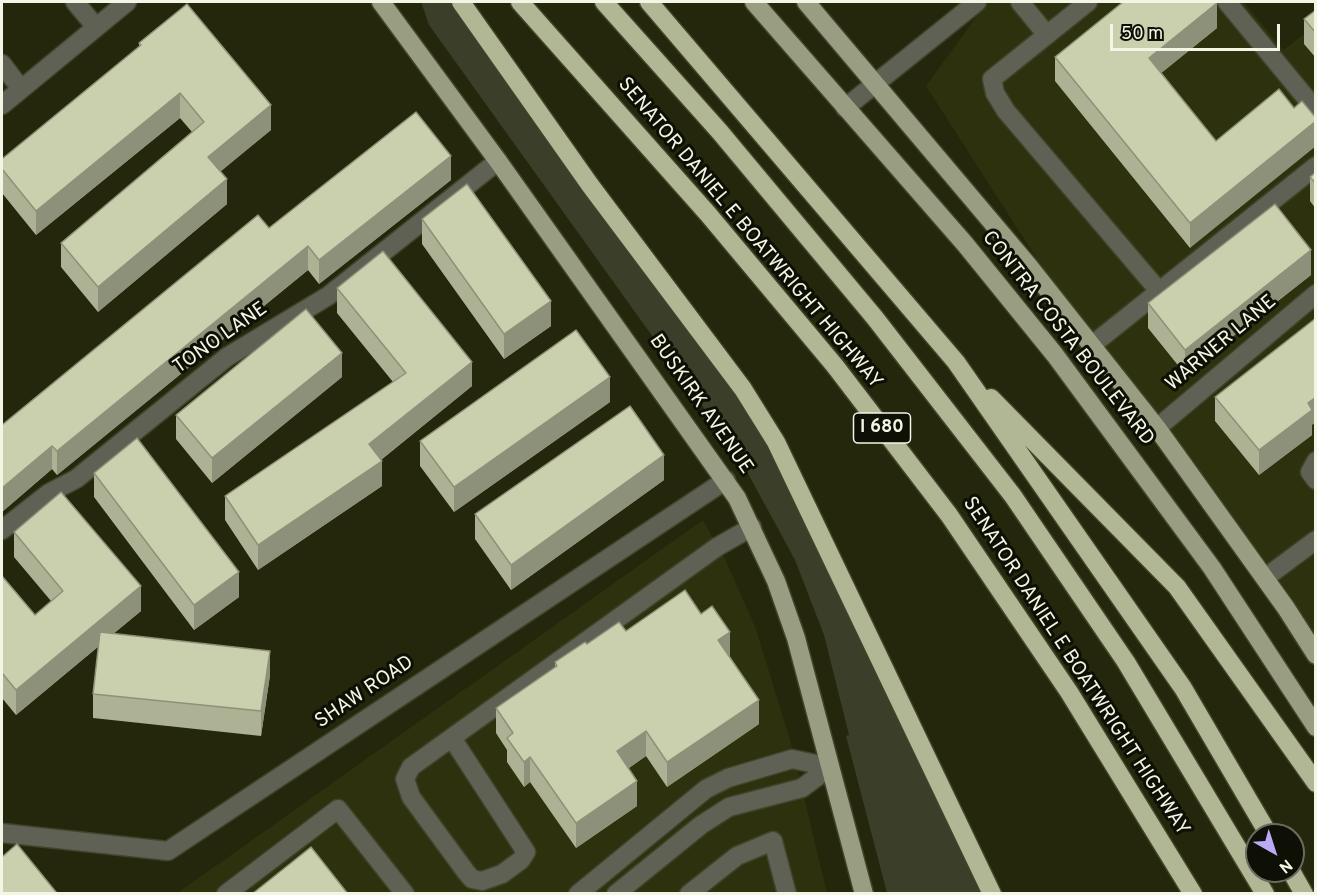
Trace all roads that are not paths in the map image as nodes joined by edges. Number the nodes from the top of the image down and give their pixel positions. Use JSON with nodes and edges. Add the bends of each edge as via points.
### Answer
{"nodes":[{"id":1,"x":75,"y":2,"type":"edge"},
{"id":2,"x":127,"y":2,"type":"edge"},
{"id":3,"x":381,"y":2,"type":"edge"},
{"id":4,"x":461,"y":2,"type":"edge"},
{"id":5,"x":520,"y":2,"type":"edge"},
{"id":6,"x":604,"y":2,"type":"edge"},
{"id":7,"x":649,"y":2,"type":"edge"},
{"id":8,"x":754,"y":2,"type":"edge"},
{"id":9,"x":806,"y":2,"type":"edge"},
{"id":10,"x":977,"y":2,"type":"edge"},
{"id":11,"x":1020,"y":2,"type":"edge"},
{"id":12,"x":1088,"y":2,"type":"edge"},
{"id":13,"x":1227,"y":2,"type":"edge"},
{"id":14,"x":96,"y":27,"type":"junction"},
{"id":15,"x":1047,"y":35,"type":"junction"},
{"id":16,"x":2,"y":64,"type":"edge"},
{"id":17,"x":877,"y":84,"type":"junction"},
{"id":18,"x":21,"y":89,"type":"junction"},
{"id":19,"x":2,"y":105,"type":"edge"},
{"id":20,"x":845,"y":108,"type":"junction"},
{"id":21,"x":1316,"y":110,"type":"edge"},
{"id":22,"x":498,"y":161,"type":"junction"},
{"id":23,"x":1316,"y":166,"type":"edge"},
{"id":24,"x":1159,"y":291,"type":"junction"},
{"id":25,"x":1316,"y":294,"type":"edge"},
{"id":26,"x":1092,"y":345,"type":"junction"},
{"id":27,"x":956,"y":362,"type":"junction"},
{"id":28,"x":1157,"y":428,"type":"junction"},
{"id":29,"x":1316,"y":461,"type":"edge"},
{"id":30,"x":726,"y":480,"type":"junction"},
{"id":31,"x":1316,"y":480,"type":"edge"},
{"id":32,"x":752,"y":527,"type":"junction"},
{"id":33,"x":2,"y":530,"type":"edge"},
{"id":34,"x":1316,"y":540,"type":"edge"},
{"id":35,"x":1265,"y":578,"type":"junction"},
{"id":36,"x":1316,"y":655,"type":"edge"},
{"id":37,"x":1316,"y":727,"type":"edge"},
{"id":38,"x":452,"y":738,"type":"junction"},
{"id":39,"x":830,"y":767,"type":"junction"},
{"id":40,"x":1316,"y":783,"type":"edge"},
{"id":41,"x":1262,"y":823,"type":"edge"},
{"id":42,"x":2,"y":833,"type":"edge"},
{"id":43,"x":226,"y":894,"type":"edge"},
{"id":44,"x":405,"y":894,"type":"edge"},
{"id":45,"x":578,"y":894,"type":"edge"},
{"id":46,"x":616,"y":894,"type":"edge"},
{"id":47,"x":689,"y":894,"type":"edge"},
{"id":48,"x":787,"y":894,"type":"edge"},
{"id":49,"x":864,"y":894,"type":"edge"},
{"id":50,"x":992,"y":894,"type":"edge"},
{"id":51,"x":1192,"y":894,"type":"edge"},
{"id":52,"x":1265,"y":894,"type":"edge"}],
"edges":[{"from":1,"to":14,"type":"street"},
{"from":2,"to":14,"type":"street"},
{"from":3,"to":22,"type":"main road","name":"BUSKIRK AVENUE"},
{"from":4,"to":50,"type":"highway","via":[[590,185],[743,389],[776,442]]},
{"from":5,"to":51,"type":"highway","name":"SENATOR DANIEL E BOATWRIGHT HIGHWAY","number":"I 680","via":[[708,214],[835,366],[949,515],[1069,692]]},
{"from":6,"to":52,"type":"highway","via":[[720,132],[875,318],[1012,496],[1126,662]]},
{"from":7,"to":27,"type":"highway"},
{"from":8,"to":20,"type":"main road","name":"CONTRA COSTA BOULEVARD"},
{"from":9,"to":17,"type":"main road","name":"CONTRA COSTA BOULEVARD"},
{"from":10,"to":17,"type":"street"},
{"from":11,"to":15,"type":"street"},
{"from":12,"to":15,"type":"street"},
{"from":13,"to":21,"type":"street"},
{"from":14,"to":18,"type":"street"},
{"from":15,"to":24,"type":"street","via":[[992,79],[995,93],[1006,111]]},
{"from":16,"to":18,"type":"street"},
{"from":17,"to":20,"type":"street"},
{"from":17,"to":26,"type":"main road","name":"CONTRA COSTA BOULEVARD"},
{"from":18,"to":19,"type":"street"},
{"from":20,"to":37,"type":"main road","name":"CONTRA COSTA BOULEVARD","via":[[980,262],[1054,355],[1212,568]]},
{"from":22,"to":30,"type":"main road","name":"BUSKIRK AVENUE"},
{"from":22,"to":33,"type":"street","name":"TONO LANE","via":[[328,296],[227,357],[76,479],[49,493]]},
{"from":23,"to":24,"type":"street"},
{"from":24,"to":26,"type":"street"},
{"from":25,"to":28,"type":"street","name":"WARNER LANE"},
{"from":26,"to":28,"type":"main road","name":"CONTRA COSTA BOULEVARD"},
{"from":27,"to":40,"type":"highway","via":[[1177,587]]},
{"from":27,"to":41,"type":"highway","via":[[1183,688]]},
{"from":28,"to":35,"type":"main road","name":"CONTRA COSTA BOULEVARD"},
{"from":29,"to":31,"type":"street","via":[[1310,472]]},
{"from":30,"to":32,"type":"main road","name":"BUSKIRK AVENUE"},
{"from":30,"to":42,"type":"street","name":"SHAW ROAD","via":[[168,851]]},
{"from":32,"to":38,"type":"street","via":[[717,547]]},
{"from":32,"to":39,"type":"main road","name":"BUSKIRK AVENUE","via":[[796,638]]},
{"from":34,"to":35,"type":"street"},
{"from":35,"to":36,"type":"main road","name":"CONTRA COSTA BOULEVARD"},
{"from":38,"to":38,"type":"street","via":[[411,767],[406,787],[466,872],[472,879],[482,881],[502,874],[526,852]]},
{"from":39,"to":45,"type":"street","via":[[792,759],[728,778],[706,789]]},
{"from":39,"to":46,"type":"street","via":[[802,788],[729,807]]},
{"from":39,"to":49,"type":"main road","name":"BUSKIRK AVENUE"},
{"from":43,"to":44,"type":"street","via":[[338,809]]},
{"from":47,"to":48,"type":"street","via":[[737,856],[773,841]]}]}
